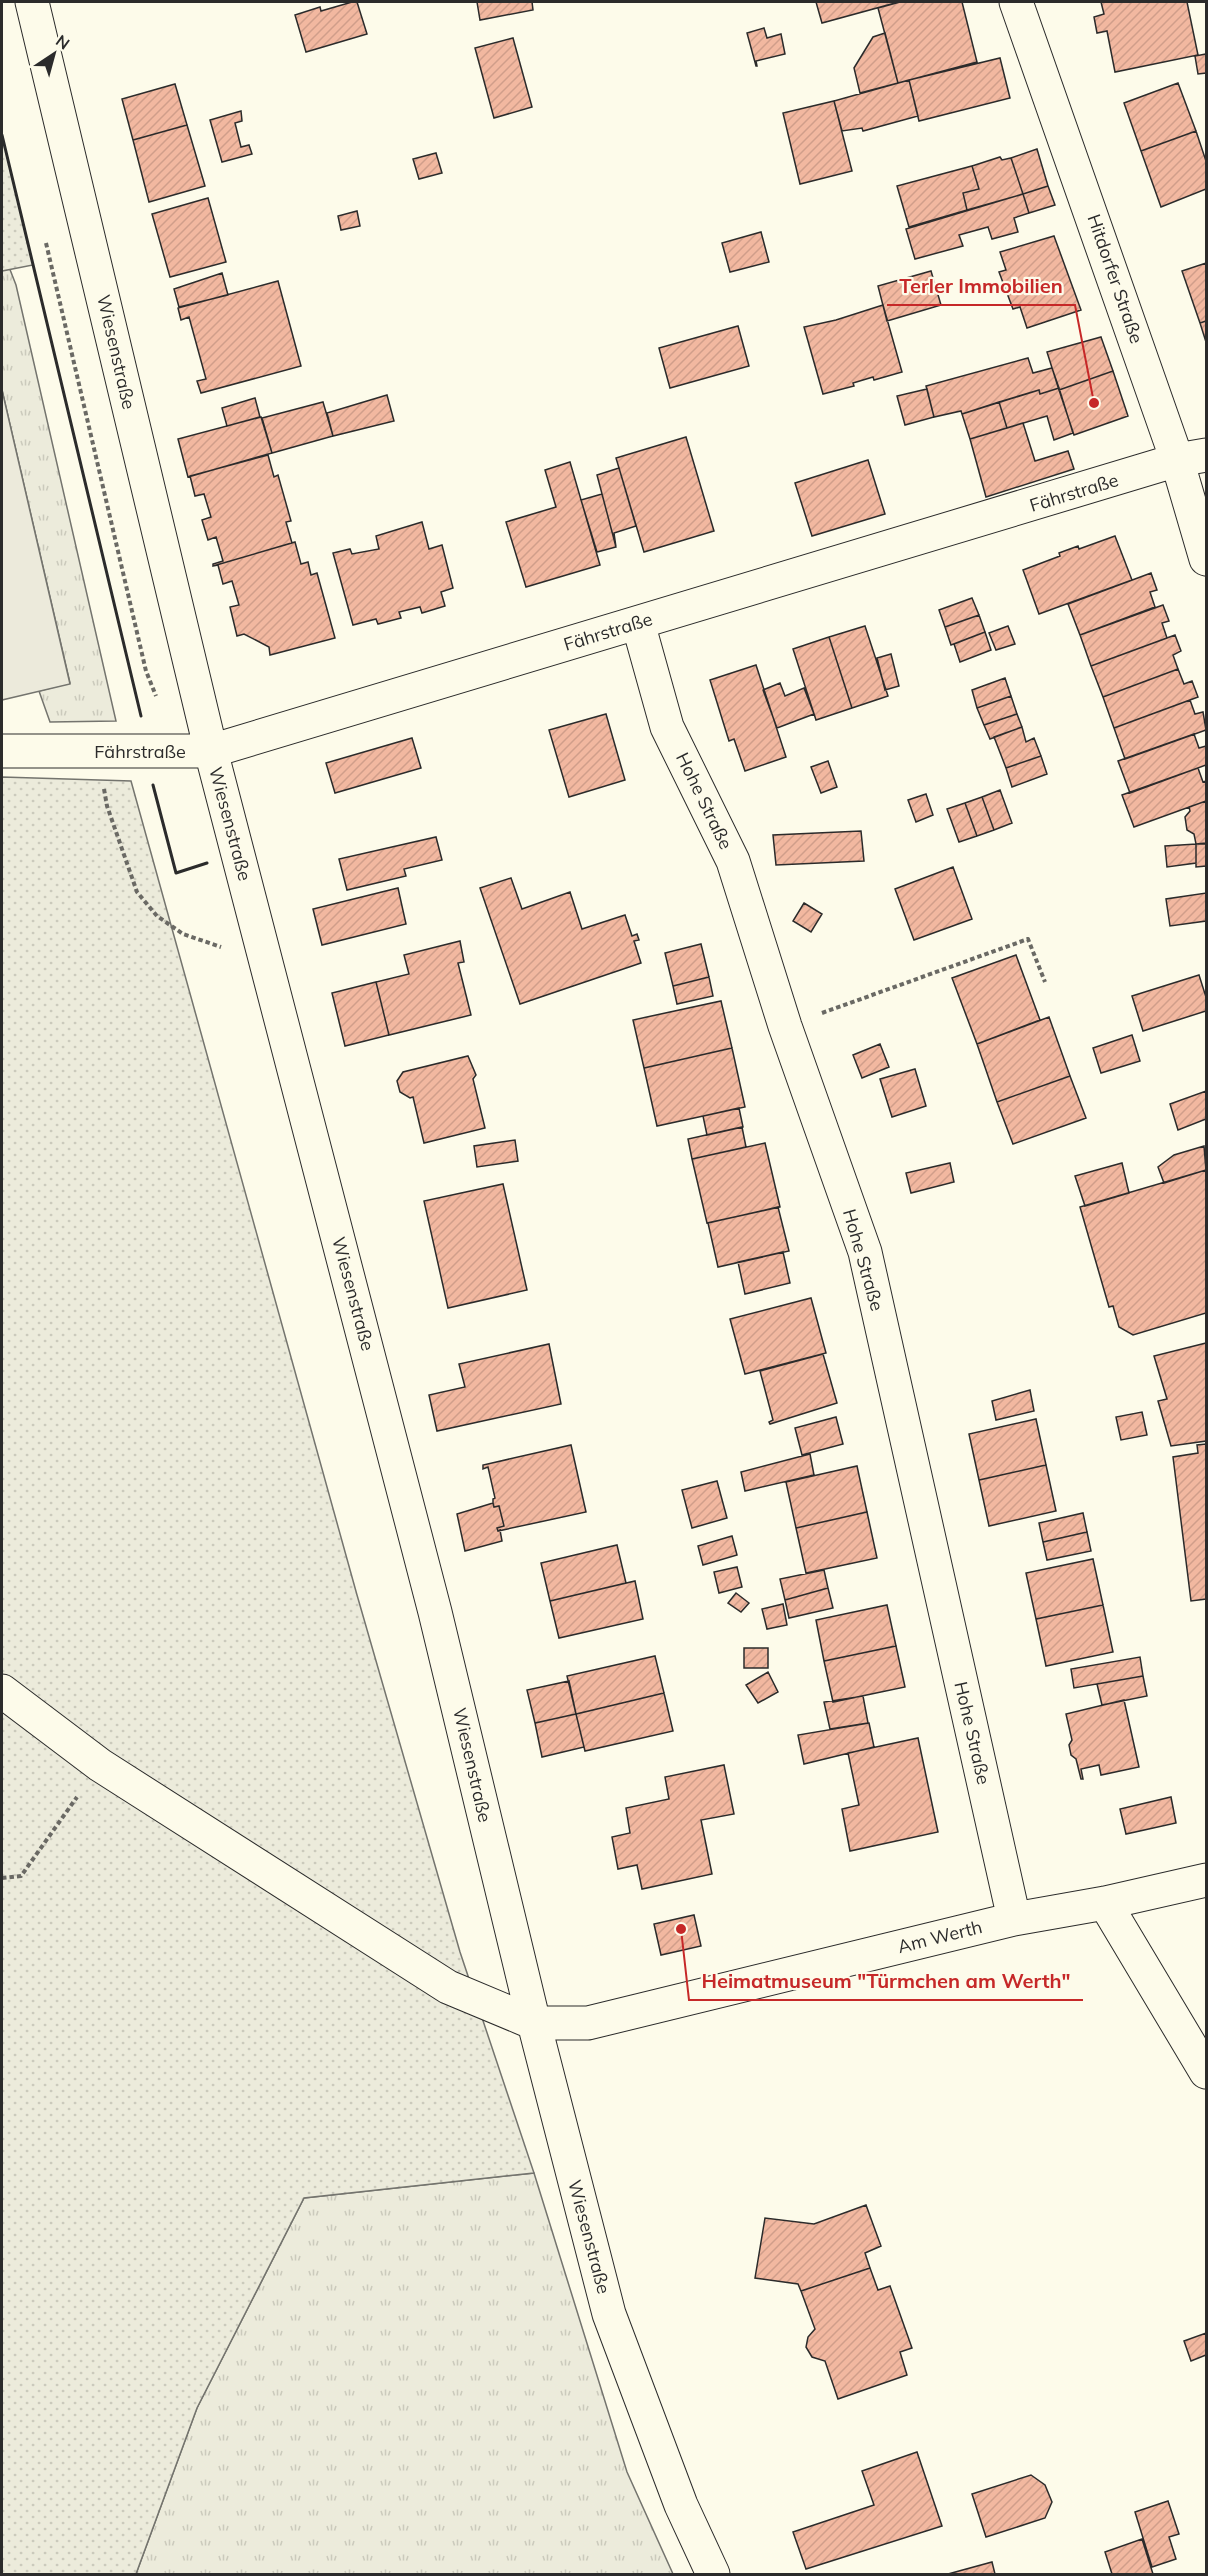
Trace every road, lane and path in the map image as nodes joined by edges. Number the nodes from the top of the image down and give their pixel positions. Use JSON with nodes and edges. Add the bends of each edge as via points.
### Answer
{"nodes":[{"id":1,"x":32,"y":2,"type":"edge"},
{"id":2,"x":1016,"y":2,"type":"edge"},
{"id":3,"x":1192,"y":458,"type":"edge"},
{"id":4,"x":1206,"y":559,"type":"edge"},
{"id":5,"x":638,"y":623,"type":"junction"},
{"id":6,"x":2,"y":751,"type":"edge"},
{"id":7,"x":211,"y":751,"type":"junction"},
{"id":8,"x":99,"y":752,"type":"junction"},
{"id":9,"x":261,"y":942,"type":"junction"},
{"id":10,"x":1045,"y":982,"type":"dead end"},
{"id":11,"x":785,"y":1026,"type":"junction"},
{"id":12,"x":2,"y":1691,"type":"edge"},
{"id":13,"x":100,"y":1765,"type":"junction"},
{"id":14,"x":2,"y":1878,"type":"edge"},
{"id":15,"x":1206,"y":1880,"type":"edge"},
{"id":16,"x":1105,"y":1903,"type":"junction"},
{"id":17,"x":1014,"y":1919,"type":"junction"},
{"id":18,"x":534,"y":2023,"type":"junction"},
{"id":19,"x":1206,"y":2072,"type":"edge"},
{"id":20,"x":713,"y":2574,"type":"edge"}],
"edges":[{"from":1,"to":7,"type":"street","name":"Wiesenstraße"},
{"from":2,"to":3,"type":"street","name":"Hitdorfer Straße"},
{"from":3,"to":4,"type":"street","name":"Hitdorfer Straße"},
{"from":3,"to":5,"type":"street","name":"Fährstraße"},
{"from":5,"to":7,"type":"street","name":"Fährstraße"},
{"from":5,"to":11,"type":"street","name":"Hohe Straße","via":[[667,727],[733,861]]},
{"from":6,"to":8,"type":"street","name":"Fährstraße"},
{"from":7,"to":8,"type":"street","name":"Fährstraße"},
{"from":7,"to":9,"type":"street","name":"Wiesenstraße"},
{"from":8,"to":9,"type":"path","via":[[107,806],[138,892],[157,916],[183,934],[217,946],[240,947]]},
{"from":9,"to":18,"type":"street","name":"Wiesenstraße","via":[[435,1612]]},
{"from":10,"to":11,"type":"path","via":[[1028,939]]},
{"from":11,"to":17,"type":"street","name":"Hohe Straße","via":[[865,1252]]},
{"from":12,"to":13,"type":"street"},
{"from":13,"to":14,"type":"path","via":[[21,1876]]},
{"from":13,"to":18,"type":"street","via":[[448,1987]]},
{"from":15,"to":16,"type":"street","name":"Am Werth"},
{"from":16,"to":17,"type":"street","name":"Am Werth"},
{"from":16,"to":19,"type":"street"},
{"from":17,"to":18,"type":"street","name":"Am Werth","via":[[588,2023]]},
{"from":18,"to":20,"type":"street","name":"Wiesenstraße","via":[[609,2314],[681,2505]]}]}
